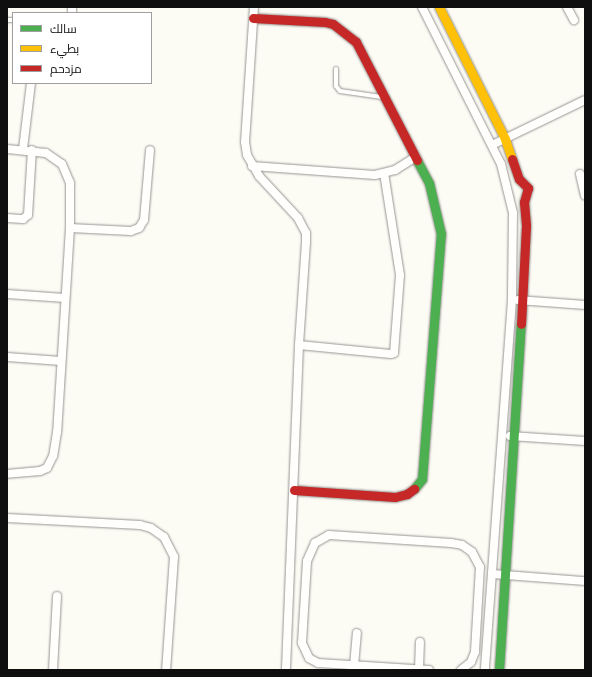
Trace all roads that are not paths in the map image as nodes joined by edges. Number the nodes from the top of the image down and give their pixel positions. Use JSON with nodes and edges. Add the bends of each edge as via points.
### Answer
{"nodes":[{"id":1,"x":254,"y":7,"type":"edge"},
{"id":2,"x":422,"y":7,"type":"edge"},
{"id":3,"x":439,"y":7,"type":"edge"},
{"id":4,"x":567,"y":7,"type":"edge"},
{"id":5,"x":253,"y":18,"type":"junction"},
{"id":6,"x":574,"y":20,"type":"dead end"},
{"id":7,"x":336,"y":69,"type":"dead end"},
{"id":8,"x":31,"y":84,"type":"edge"},
{"id":9,"x":386,"y":98,"type":"junction"},
{"id":10,"x":585,"y":100,"type":"edge"},
{"id":11,"x":505,"y":139,"type":"junction"},
{"id":12,"x":492,"y":145,"type":"junction"},
{"id":13,"x":7,"y":149,"type":"edge"},
{"id":14,"x":28,"y":149,"type":"junction"},
{"id":15,"x":150,"y":150,"type":"dead end"},
{"id":16,"x":416,"y":157,"type":"junction"},
{"id":17,"x":252,"y":166,"type":"junction"},
{"id":18,"x":384,"y":173,"type":"junction"},
{"id":19,"x":580,"y":174,"type":"dead end"},
{"id":20,"x":585,"y":194,"type":"edge"},
{"id":21,"x":7,"y":218,"type":"edge"},
{"id":22,"x":70,"y":228,"type":"junction"},
{"id":23,"x":7,"y":294,"type":"edge"},
{"id":24,"x":65,"y":298,"type":"junction"},
{"id":25,"x":512,"y":300,"type":"junction"},
{"id":26,"x":523,"y":301,"type":"junction"},
{"id":27,"x":585,"y":305,"type":"edge"},
{"id":28,"x":299,"y":345,"type":"junction"},
{"id":29,"x":7,"y":357,"type":"edge"},
{"id":30,"x":61,"y":362,"type":"junction"},
{"id":31,"x":502,"y":436,"type":"junction"},
{"id":32,"x":514,"y":436,"type":"junction"},
{"id":33,"x":585,"y":441,"type":"edge"},
{"id":34,"x":7,"y":474,"type":"edge"},
{"id":35,"x":294,"y":490,"type":"junction"},
{"id":36,"x":7,"y":518,"type":"edge"},
{"id":37,"x":493,"y":574,"type":"junction"},
{"id":38,"x":505,"y":575,"type":"junction"},
{"id":39,"x":585,"y":580,"type":"edge"},
{"id":40,"x":57,"y":596,"type":"dead end"},
{"id":41,"x":357,"y":633,"type":"dead end"},
{"id":42,"x":420,"y":642,"type":"dead end"},
{"id":43,"x":354,"y":666,"type":"junction"},
{"id":44,"x":388,"y":669,"type":"edge"},
{"id":45,"x":419,"y":669,"type":"edge"},
{"id":46,"x":53,"y":670,"type":"edge"},
{"id":47,"x":166,"y":670,"type":"edge"},
{"id":48,"x":286,"y":670,"type":"edge"},
{"id":49,"x":429,"y":670,"type":"edge"},
{"id":50,"x":461,"y":670,"type":"edge"},
{"id":51,"x":485,"y":670,"type":"edge"},
{"id":52,"x":499,"y":670,"type":"edge"}],
"edges":[{"from":1,"to":5,"type":"street"},
{"from":2,"to":12,"type":"street"},
{"from":3,"to":11,"type":"street"},
{"from":4,"to":6,"type":"street"},
{"from":5,"to":9,"type":"street","via":[[333,24],[356,42]]},
{"from":5,"to":17,"type":"street","via":[[245,142]]},
{"from":7,"to":9,"type":"lane","via":[[336,86],[340,91]]},
{"from":8,"to":14,"type":"street"},
{"from":9,"to":16,"type":"street"},
{"from":10,"to":11,"type":"street"},
{"from":11,"to":12,"type":"street"},
{"from":11,"to":26,"type":"street","via":[[519,179],[528,188],[524,202],[526,226]]},
{"from":12,"to":25,"type":"street","via":[[509,188],[513,213]]},
{"from":13,"to":14,"type":"street"},
{"from":14,"to":21,"type":"street","via":[[28,215],[23,219]]},
{"from":14,"to":22,"type":"street","via":[[55,157],[68,173]]},
{"from":15,"to":22,"type":"street","via":[[144,220],[139,228],[131,231]]},
{"from":16,"to":18,"type":"street"},
{"from":16,"to":35,"type":"street","via":[[429,183],[441,234],[422,479],[407,494],[395,497]]},
{"from":17,"to":18,"type":"street","via":[[366,175]]},
{"from":17,"to":28,"type":"street","via":[[298,218],[306,233]]},
{"from":18,"to":28,"type":"street","via":[[400,274],[394,353]]},
{"from":19,"to":20,"type":"street"},
{"from":22,"to":24,"type":"street"},
{"from":23,"to":24,"type":"street"},
{"from":24,"to":30,"type":"street"},
{"from":25,"to":26,"type":"street"},
{"from":25,"to":31,"type":"street"},
{"from":26,"to":27,"type":"street"},
{"from":26,"to":32,"type":"street"},
{"from":28,"to":35,"type":"street"},
{"from":29,"to":30,"type":"street"},
{"from":30,"to":34,"type":"street","via":[[57,432],[50,464],[40,471]]},
{"from":31,"to":32,"type":"street"},
{"from":31,"to":37,"type":"street"},
{"from":32,"to":33,"type":"street"},
{"from":32,"to":38,"type":"street"},
{"from":35,"to":48,"type":"street"},
{"from":36,"to":47,"type":"street","via":[[140,525],[164,537],[174,557]]},
{"from":37,"to":38,"type":"street"},
{"from":37,"to":51,"type":"street"},
{"from":38,"to":39,"type":"street"},
{"from":38,"to":52,"type":"street"},
{"from":40,"to":46,"type":"street"},
{"from":41,"to":43,"type":"street"},
{"from":42,"to":45,"type":"street"},
{"from":43,"to":44,"type":"street"},
{"from":43,"to":50,"type":"street","via":[[318,663],[309,658],[303,647],[308,556],[315,543],[329,536],[451,543],[462,545],[472,552],[480,567],[475,652],[471,662]]},
{"from":44,"to":45,"type":"street"},
{"from":45,"to":49,"type":"street"}]}
